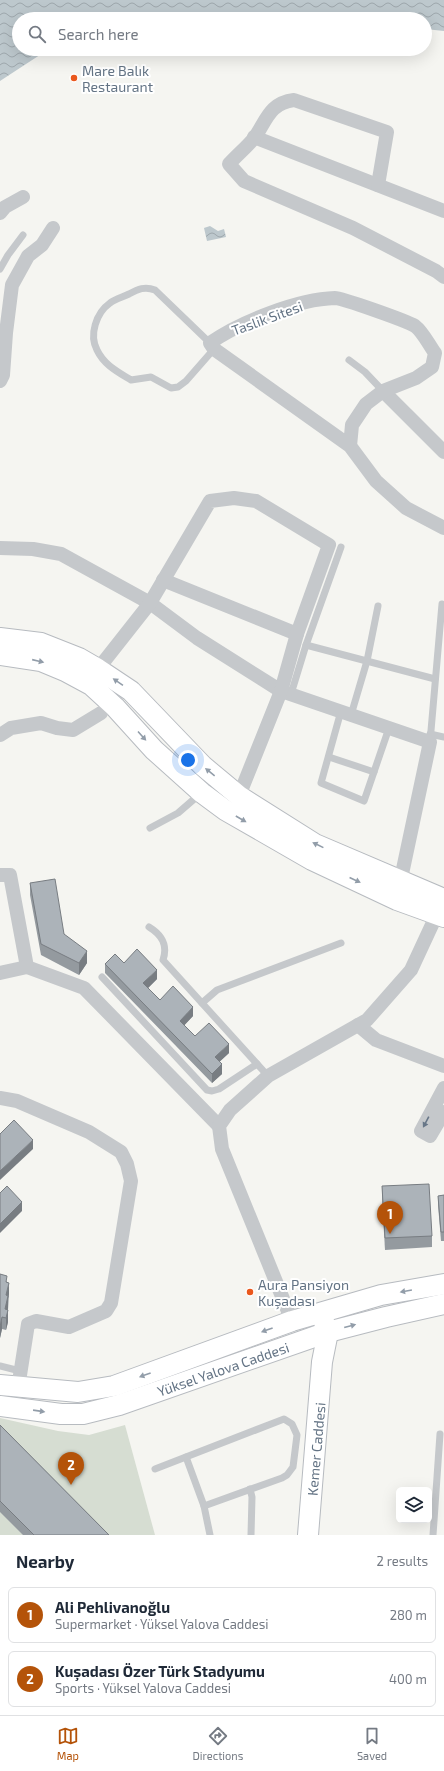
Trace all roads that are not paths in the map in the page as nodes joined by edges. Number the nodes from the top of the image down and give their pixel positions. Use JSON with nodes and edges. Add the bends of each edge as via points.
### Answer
{"nodes":[{"id":1,"x":254,"y":137,"type":"junction"},
{"id":2,"x":378,"y":185,"type":"junction"},
{"id":3,"x":23,"y":197,"type":"dead end"},
{"id":4,"x":444,"y":211,"type":"edge"},
{"id":5,"x":0,"y":213,"type":"edge"},
{"id":6,"x":53,"y":228,"type":"dead end"},
{"id":7,"x":23,"y":235,"type":"dead end"},
{"id":8,"x":0,"y":269,"type":"edge"},
{"id":9,"x":444,"y":277,"type":"edge"},
{"id":10,"x":212,"y":346,"type":"junction"},
{"id":11,"x":349,"y":360,"type":"dead end"},
{"id":12,"x":438,"y":365,"type":"edge"},
{"id":13,"x":0,"y":381,"type":"edge"},
{"id":14,"x":383,"y":390,"type":"junction"},
{"id":15,"x":350,"y":446,"type":"junction"},
{"id":16,"x":444,"y":452,"type":"edge"},
{"id":17,"x":444,"y":528,"type":"edge"},
{"id":18,"x":0,"y":548,"type":"edge"},
{"id":19,"x":341,"y":548,"type":"dead end"},
{"id":20,"x":163,"y":580,"type":"junction"},
{"id":21,"x":150,"y":603,"type":"junction"},
{"id":22,"x":442,"y":604,"type":"dead end"},
{"id":23,"x":378,"y":606,"type":"dead end"},
{"id":24,"x":297,"y":634,"type":"junction"},
{"id":25,"x":0,"y":638,"type":"edge"},
{"id":26,"x":306,"y":645,"type":"junction"},
{"id":27,"x":0,"y":655,"type":"edge"},
{"id":28,"x":367,"y":661,"type":"junction"},
{"id":29,"x":98,"y":668,"type":"junction"},
{"id":30,"x":435,"y":679,"type":"junction"},
{"id":31,"x":286,"y":692,"type":"junction"},
{"id":32,"x":101,"y":713,"type":"dead end"},
{"id":33,"x":346,"y":713,"type":"junction"},
{"id":34,"x":389,"y":728,"type":"junction"},
{"id":35,"x":0,"y":735,"type":"edge"},
{"id":36,"x":430,"y":738,"type":"junction"},
{"id":37,"x":444,"y":738,"type":"edge"},
{"id":38,"x":329,"y":757,"type":"junction"},
{"id":39,"x":374,"y":772,"type":"junction"},
{"id":40,"x":202,"y":793,"type":"junction"},
{"id":41,"x":239,"y":796,"type":"junction"},
{"id":42,"x":150,"y":828,"type":"dead end"},
{"id":43,"x":0,"y":875,"type":"edge"},
{"id":44,"x":399,"y":891,"type":"junction"},
{"id":45,"x":442,"y":910,"type":"edge"},
{"id":46,"x":149,"y":927,"type":"dead end"},
{"id":47,"x":341,"y":943,"type":"dead end"},
{"id":48,"x":27,"y":967,"type":"junction"},
{"id":49,"x":0,"y":973,"type":"edge"},
{"id":50,"x":102,"y":977,"type":"dead end"},
{"id":51,"x":202,"y":1003,"type":"junction"},
{"id":52,"x":358,"y":1025,"type":"junction"},
{"id":53,"x":257,"y":1064,"type":"junction"},
{"id":54,"x":444,"y":1066,"type":"edge"},
{"id":55,"x":268,"y":1076,"type":"junction"},
{"id":56,"x":444,"y":1088,"type":"edge"},
{"id":57,"x":0,"y":1098,"type":"edge"},
{"id":58,"x":444,"y":1112,"type":"edge"},
{"id":59,"x":219,"y":1126,"type":"junction"},
{"id":60,"x":444,"y":1284,"type":"edge"},
{"id":61,"x":444,"y":1304,"type":"edge"},
{"id":62,"x":321,"y":1313,"type":"junction"},
{"id":63,"x":292,"y":1321,"type":"junction"},
{"id":64,"x":328,"y":1332,"type":"junction"},
{"id":65,"x":301,"y":1342,"type":"junction"},
{"id":66,"x":322,"y":1362,"type":"junction"},
{"id":67,"x":0,"y":1366,"type":"edge"},
{"id":68,"x":13,"y":1381,"type":"edge"},
{"id":69,"x":0,"y":1406,"type":"edge"},
{"id":70,"x":311,"y":1432,"type":"junction"},
{"id":71,"x":440,"y":1434,"type":"dead end"},
{"id":72,"x":297,"y":1435,"type":"junction"},
{"id":73,"x":186,"y":1457,"type":"junction"},
{"id":74,"x":155,"y":1469,"type":"dead end"},
{"id":75,"x":250,"y":1489,"type":"junction"},
{"id":76,"x":204,"y":1506,"type":"junction"},
{"id":77,"x":210,"y":1535,"type":"edge"},
{"id":78,"x":250,"y":1535,"type":"edge"},
{"id":79,"x":308,"y":1535,"type":"edge"},
{"id":80,"x":433,"y":1535,"type":"edge"}],
"edges":[{"from":1,"to":2,"type":"street"},
{"from":1,"to":2,"type":"street","via":[[272,108],[284,101],[294,100],[387,132]]},
{"from":1,"to":9,"type":"street","via":[[229,164],[244,181],[353,228]]},
{"from":2,"to":4,"type":"street"},
{"from":3,"to":5,"type":"street","via":[[5,207]]},
{"from":6,"to":13,"type":"street","via":[[42,245],[28,256],[12,285],[3,375]]},
{"from":7,"to":8,"type":"lane"},
{"from":10,"to":10,"type":"lane","via":[[155,290],[148,288],[140,288],[110,302],[99,315],[94,331],[97,350],[105,363],[131,380],[152,377],[171,388],[178,387],[186,381]]},
{"from":10,"to":12,"type":"street","name":"Taslik Sitesi","via":[[231,330],[295,304],[336,298],[415,326],[435,353]]},
{"from":10,"to":15,"type":"street"},
{"from":11,"to":14,"type":"lane"},
{"from":12,"to":14,"type":"street","name":"Taslik Sitesi","via":[[416,378]]},
{"from":14,"to":15,"type":"street","name":"Taslik Sitesi","via":[[366,404],[352,425]]},
{"from":14,"to":16,"type":"street"},
{"from":15,"to":17,"type":"street","via":[[376,481],[406,508]]},
{"from":18,"to":21,"type":"street","via":[[61,554]]},
{"from":19,"to":26,"type":"lane"},
{"from":20,"to":21,"type":"street"},
{"from":20,"to":24,"type":"street"},
{"from":20,"to":24,"type":"street","via":[[210,501],[234,498],[256,501],[329,545]]},
{"from":21,"to":29,"type":"street"},
{"from":21,"to":31,"type":"street","via":[[197,638]]},
{"from":22,"to":30,"type":"lane"},
{"from":23,"to":28,"type":"lane"},
{"from":24,"to":31,"type":"street"},
{"from":25,"to":29,"type":"main road","via":[[41,643]]},
{"from":26,"to":28,"type":"lane"},
{"from":26,"to":31,"type":"lane"},
{"from":27,"to":40,"type":"main road","one_way":true,"via":[[41,661],[91,684],[115,706],[154,750]]},
{"from":28,"to":30,"type":"lane"},
{"from":28,"to":33,"type":"lane"},
{"from":41,"to":29,"type":"main road","one_way":true,"via":[[202,766],[131,691]]},
{"from":30,"to":36,"type":"lane"},
{"from":31,"to":33,"type":"street"},
{"from":31,"to":41,"type":"street"},
{"from":32,"to":35,"type":"street","via":[[73,730],[41,723],[12,728]]},
{"from":33,"to":34,"type":"street"},
{"from":33,"to":38,"type":"lane"},
{"from":34,"to":36,"type":"street"},
{"from":34,"to":39,"type":"lane"},
{"from":36,"to":37,"type":"lane"},
{"from":36,"to":44,"type":"street"},
{"from":38,"to":39,"type":"lane"},
{"from":38,"to":39,"type":"lane","via":[[321,783],[364,801]]},
{"from":40,"to":42,"type":"lane","via":[[178,813]]},
{"from":40,"to":44,"type":"main road","one_way":true,"via":[[225,810],[312,860]]},
{"from":44,"to":41,"type":"main road","one_way":true,"via":[[315,844]]},
{"from":43,"to":48,"type":"street","via":[[10,875]]},
{"from":44,"to":45,"type":"main road"},
{"from":45,"to":52,"type":"street","via":[[411,970],[367,1020]]},
{"from":46,"to":51,"type":"lane","via":[[158,932],[163,940],[163,960]]},
{"from":47,"to":51,"type":"lane","via":[[217,990]]},
{"from":48,"to":49,"type":"street"},
{"from":48,"to":59,"type":"street","via":[[84,988]]},
{"from":50,"to":53,"type":"lane","via":[[207,1090],[219,1089]]},
{"from":51,"to":53,"type":"lane"},
{"from":52,"to":54,"type":"street","via":[[376,1040]]},
{"from":52,"to":55,"type":"street"},
{"from":53,"to":55,"type":"lane"},
{"from":55,"to":59,"type":"street","via":[[230,1110]]},
{"from":56,"to":58,"type":"street","one_way":true,"via":[[421,1131],[430,1136]]},
{"from":57,"to":68,"type":"street","via":[[17,1101],[89,1132],[121,1152],[131,1181],[111,1302],[106,1311],[69,1326],[30,1322],[26,1328]]},
{"from":59,"to":63,"type":"street","via":[[222,1149]]},
{"from":60,"to":62,"type":"main road","name":"Yüksel Yalova Caddesi","one_way":true,"via":[[381,1295]]},
{"from":64,"to":61,"type":"main road","name":"Yüksel Yalova Caddesi","one_way":true},
{"from":62,"to":63,"type":"main road","name":"Yüksel Yalova Caddesi"},
{"from":62,"to":64,"type":"main road"},
{"from":63,"to":65,"type":"main road"},
{"from":63,"to":68,"type":"main road","name":"Yüksel Yalova Caddesi","one_way":true,"via":[[114,1386],[78,1392]]},
{"from":64,"to":65,"type":"main road","name":"Yüksel Yalova Caddesi"},
{"from":64,"to":66,"type":"main road","name":"Kemer Caddesi"},
{"from":65,"to":66,"type":"main road"},
{"from":69,"to":65,"type":"main road","name":"Yüksel Yalova Caddesi","one_way":true,"via":[[61,1414],[83,1414],[119,1405]]},
{"from":66,"to":70,"type":"main road","name":"Kemer Caddesi"},
{"from":67,"to":68,"type":"lane"},
{"from":70,"to":72,"type":"lane"},
{"from":70,"to":79,"type":"main road","name":"Kemer Caddesi"},
{"from":71,"to":80,"type":"lane"},
{"from":72,"to":73,"type":"lane","via":[[292,1424],[284,1419]]},
{"from":72,"to":75,"type":"lane","via":[[294,1464],[287,1475]]},
{"from":73,"to":74,"type":"lane"},
{"from":73,"to":76,"type":"lane"},
{"from":75,"to":76,"type":"lane"},
{"from":75,"to":78,"type":"lane"},
{"from":76,"to":77,"type":"lane"}]}
